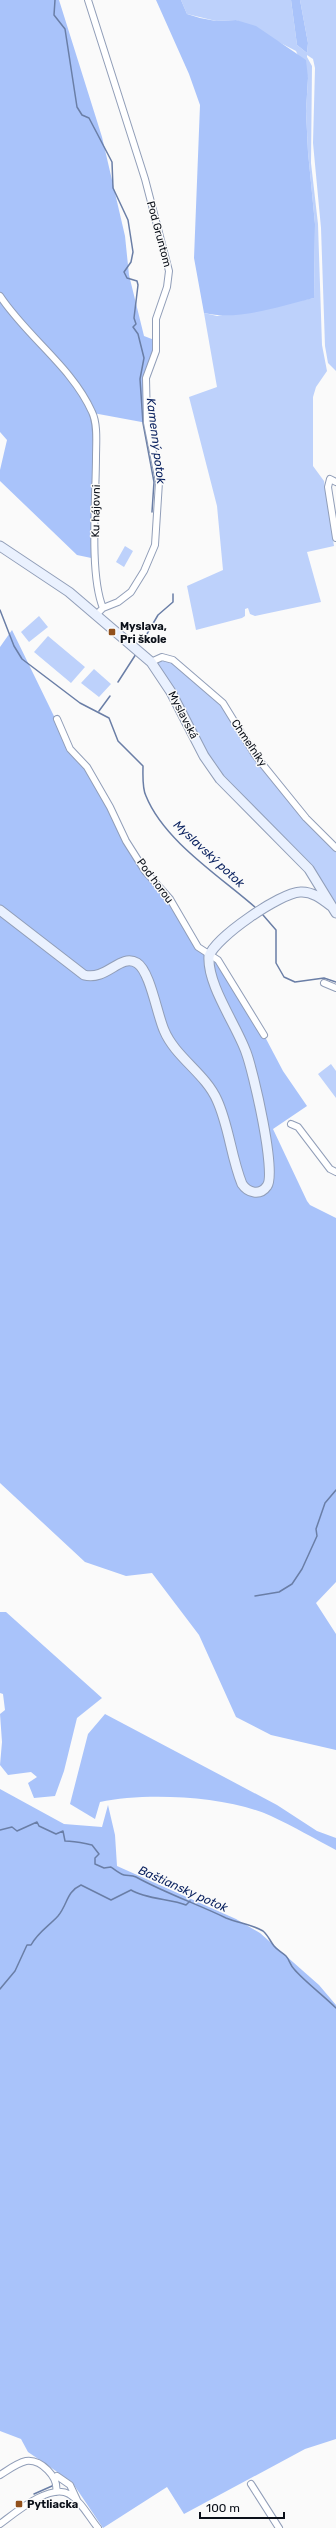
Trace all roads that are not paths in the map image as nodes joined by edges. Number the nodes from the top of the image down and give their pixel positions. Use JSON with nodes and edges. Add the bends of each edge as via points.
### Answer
{"nodes":[{"id":1,"x":88,"y":0,"type":"edge"},
{"id":2,"x":0,"y":296,"type":"edge"},
{"id":3,"x":336,"y":482,"type":"edge"},
{"id":4,"x":336,"y":537,"type":"edge"},
{"id":5,"x":0,"y":546,"type":"edge"},
{"id":6,"x":100,"y":611,"type":"junction"},
{"id":7,"x":151,"y":662,"type":"junction"},
{"id":8,"x":57,"y":719,"type":"dead end"},
{"id":9,"x":336,"y":848,"type":"edge"},
{"id":10,"x":309,"y":869,"type":"junction"},
{"id":11,"x":303,"y":892,"type":"junction"},
{"id":12,"x":333,"y":909,"type":"edge"},
{"id":13,"x":0,"y":910,"type":"edge"},
{"id":14,"x":209,"y":956,"type":"junction"},
{"id":15,"x":324,"y":983,"type":"dead end"},
{"id":16,"x":336,"y":988,"type":"edge"},
{"id":17,"x":264,"y":1035,"type":"dead end"},
{"id":18,"x":291,"y":1124,"type":"dead end"},
{"id":19,"x":336,"y":1172,"type":"edge"},
{"id":20,"x":50,"y":2472,"type":"junction"},
{"id":21,"x":0,"y":2475,"type":"edge"},
{"id":22,"x":57,"y":2476,"type":"junction"},
{"id":23,"x":251,"y":2484,"type":"dead end"},
{"id":24,"x":59,"y":2492,"type":"junction"},
{"id":25,"x":76,"y":2500,"type":"junction"},
{"id":26,"x":0,"y":2524,"type":"edge"},
{"id":27,"x":98,"y":2528,"type":"edge"},
{"id":28,"x":279,"y":2528,"type":"edge"}],
"edges":[{"from":1,"to":6,"type":"street","name":"Pod Gruntom","via":[[145,180],[169,271],[167,287],[156,319],[156,351],[146,378],[147,423],[159,482],[156,544],[131,592]]},
{"from":2,"to":6,"type":"street","name":"Ku hájovni","via":[[33,338],[68,375],[93,413],[96,439],[96,564]]},
{"from":3,"to":4,"type":"street","via":[[330,479],[328,496]]},
{"from":5,"to":6,"type":"street","name":"Myslavská"},
{"from":6,"to":7,"type":"street","name":"Myslavská"},
{"from":7,"to":9,"type":"street","name":"Chmeľníky","via":[[162,657],[173,660],[223,703],[255,755],[306,818]]},
{"from":7,"to":10,"type":"street","name":"Myslavská","via":[[171,692],[204,756],[220,779]]},
{"from":8,"to":14,"type":"street","name":"Pod horou","via":[[70,749],[92,776],[145,871],[170,899],[198,947]]},
{"from":10,"to":11,"type":"street","via":[[312,882]]},
{"from":10,"to":12,"type":"street","name":"Myslavská"},
{"from":11,"to":12,"type":"street","via":[[317,896]]},
{"from":11,"to":14,"type":"street","via":[[290,894],[275,901],[218,943]]},
{"from":13,"to":14,"type":"street","via":[[84,975],[101,975],[125,961],[140,966],[169,1040],[216,1098],[242,1184],[251,1192],[260,1192],[268,1185],[271,1171],[253,1077],[246,1051],[213,977]]},
{"from":14,"to":17,"type":"street","name":"Pod horou","via":[[218,960]]},
{"from":15,"to":16,"type":"street"},
{"from":18,"to":19,"type":"street","via":[[298,1127],[330,1169]]},
{"from":20,"to":21,"type":"street","via":[[26,2461]]},
{"from":20,"to":22,"type":"street"},
{"from":20,"to":24,"type":"street"},
{"from":22,"to":24,"type":"street","via":[[63,2483]]},
{"from":22,"to":25,"type":"street","via":[[70,2484]]},
{"from":23,"to":28,"type":"street"},
{"from":24,"to":25,"type":"street"},
{"from":24,"to":26,"type":"street","via":[[31,2502]]},
{"from":25,"to":27,"type":"street"}]}
